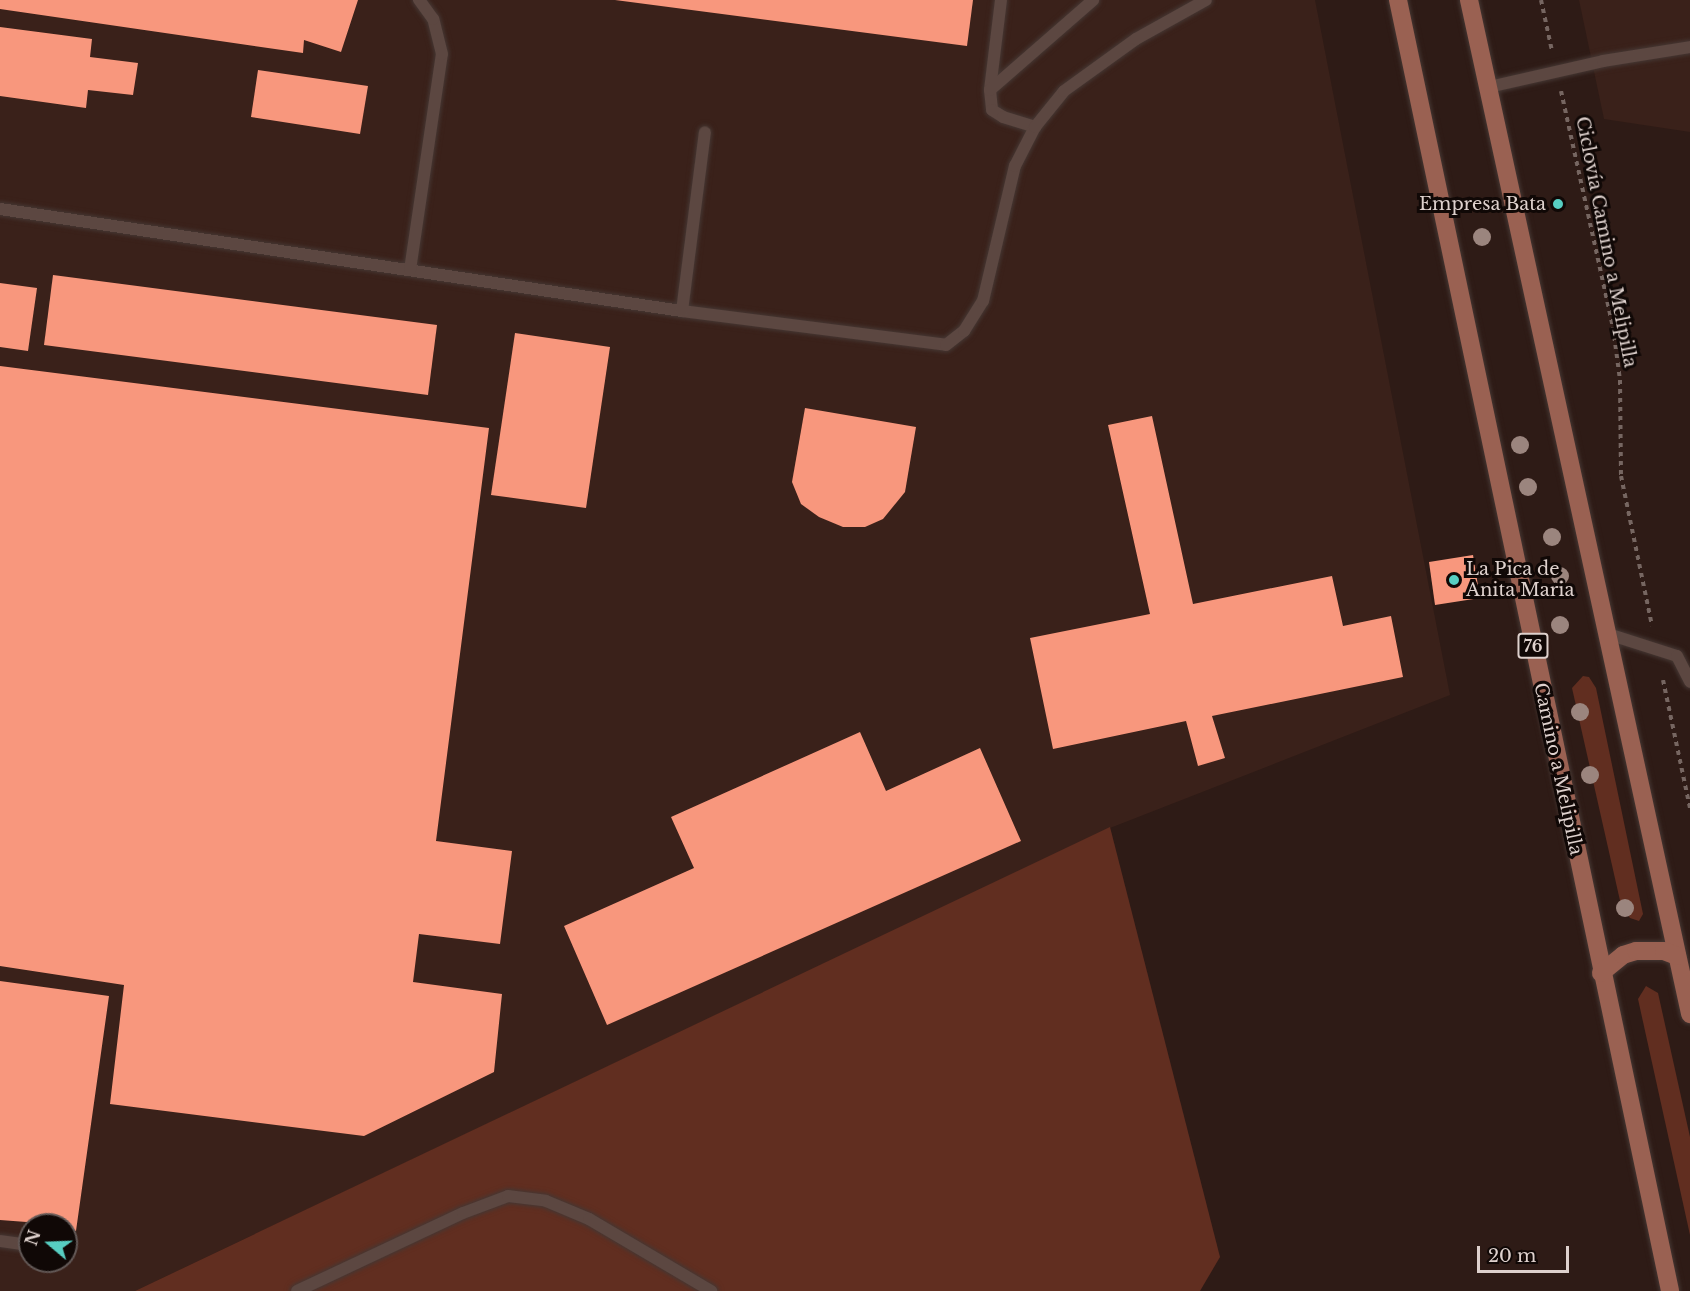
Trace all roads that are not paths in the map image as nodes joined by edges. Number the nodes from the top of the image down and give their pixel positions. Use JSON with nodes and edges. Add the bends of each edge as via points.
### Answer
{"nodes":[{"id":1,"x":419,"y":0,"type":"edge"},
{"id":2,"x":1001,"y":0,"type":"edge"},
{"id":3,"x":1093,"y":0,"type":"edge"},
{"id":4,"x":1206,"y":0,"type":"edge"},
{"id":5,"x":1398,"y":0,"type":"edge"},
{"id":6,"x":1470,"y":0,"type":"edge"},
{"id":7,"x":1690,"y":47,"type":"edge"},
{"id":8,"x":1489,"y":87,"type":"junction"},
{"id":9,"x":990,"y":90,"type":"junction"},
{"id":10,"x":1035,"y":128,"type":"junction"},
{"id":11,"x":705,"y":132,"type":"dead end"},
{"id":12,"x":0,"y":209,"type":"edge"},
{"id":13,"x":410,"y":270,"type":"junction"},
{"id":14,"x":682,"y":312,"type":"junction"},
{"id":15,"x":1608,"y":634,"type":"junction"},
{"id":16,"x":1690,"y":682,"type":"edge"},
{"id":17,"x":1677,"y":956,"type":"junction"},
{"id":18,"x":1601,"y":974,"type":"junction"},
{"id":19,"x":1690,"y":1014,"type":"edge"},
{"id":20,"x":0,"y":1241,"type":"edge"},
{"id":21,"x":18,"y":1243,"type":"edge"},
{"id":22,"x":297,"y":1291,"type":"edge"},
{"id":23,"x":711,"y":1291,"type":"edge"},
{"id":24,"x":1670,"y":1291,"type":"edge"}],
"edges":[{"from":1,"to":13,"type":"lane","via":[[433,19],[442,54]]},
{"from":2,"to":9,"type":"lane"},
{"from":3,"to":9,"type":"lane"},
{"from":4,"to":10,"type":"lane","via":[[1136,39],[1064,91]]},
{"from":5,"to":18,"type":"main road","name":"Camino a Melipilla","number":"76"},
{"from":6,"to":8,"type":"main road"},
{"from":7,"to":8,"type":"lane"},
{"from":8,"to":15,"type":"main road"},
{"from":9,"to":10,"type":"lane","via":[[992,110]]},
{"from":10,"to":14,"type":"lane","via":[[1015,166],[983,301],[964,331],[946,345]]},
{"from":11,"to":14,"type":"lane"},
{"from":12,"to":13,"type":"lane"},
{"from":13,"to":14,"type":"lane"},
{"from":15,"to":16,"type":"lane","via":[[1677,656]]},
{"from":15,"to":17,"type":"main road"},
{"from":17,"to":18,"type":"main road","via":[[1657,950],[1636,951],[1623,955]]},
{"from":17,"to":19,"type":"main road"},
{"from":18,"to":24,"type":"main road","name":"Camino a Melipilla","number":"76"},
{"from":20,"to":21,"type":"lane"},
{"from":22,"to":23,"type":"lane","via":[[508,1196],[546,1201],[589,1220]]}]}
